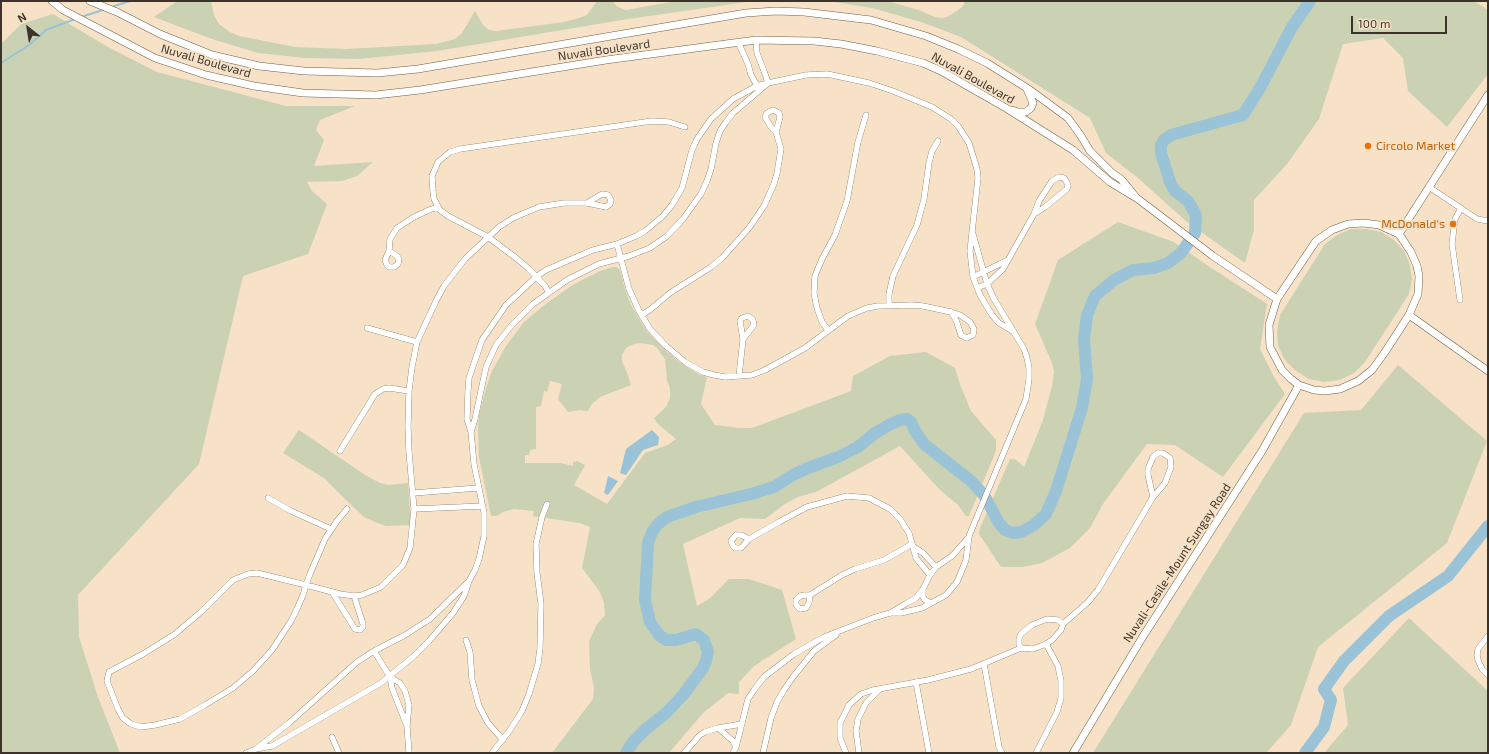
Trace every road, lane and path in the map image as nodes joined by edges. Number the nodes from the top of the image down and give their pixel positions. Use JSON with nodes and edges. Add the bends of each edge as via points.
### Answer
{"nodes":[{"id":1,"x":52,"y":1,"type":"edge"},
{"id":2,"x":90,"y":1,"type":"edge"},
{"id":3,"x":756,"y":40,"type":"junction"},
{"id":4,"x":738,"y":42,"type":"junction"},
{"id":5,"x":768,"y":83,"type":"junction"},
{"id":6,"x":759,"y":88,"type":"junction"},
{"id":7,"x":1026,"y":88,"type":"junction"},
{"id":8,"x":1488,"y":95,"type":"edge"},
{"id":9,"x":1006,"y":108,"type":"junction"},
{"id":10,"x":866,"y":115,"type":"dead end"},
{"id":11,"x":685,"y":127,"type":"dead end"},
{"id":12,"x":776,"y":132,"type":"dead end"},
{"id":13,"x":938,"y":141,"type":"dead end"},
{"id":14,"x":1429,"y":187,"type":"junction"},
{"id":15,"x":1138,"y":199,"type":"junction"},
{"id":16,"x":587,"y":203,"type":"dead end"},
{"id":17,"x":438,"y":207,"type":"junction"},
{"id":18,"x":1460,"y":208,"type":"junction"},
{"id":19,"x":1034,"y":214,"type":"junction"},
{"id":20,"x":1488,"y":220,"type":"edge"},
{"id":21,"x":972,"y":232,"type":"junction"},
{"id":22,"x":1399,"y":234,"type":"junction"},
{"id":23,"x":488,"y":237,"type":"junction"},
{"id":24,"x":617,"y":244,"type":"junction"},
{"id":25,"x":389,"y":251,"type":"dead end"},
{"id":26,"x":621,"y":258,"type":"junction"},
{"id":27,"x":1008,"y":260,"type":"junction"},
{"id":28,"x":984,"y":273,"type":"junction"},
{"id":29,"x":536,"y":277,"type":"junction"},
{"id":30,"x":973,"y":277,"type":"junction"},
{"id":31,"x":987,"y":284,"type":"junction"},
{"id":32,"x":977,"y":288,"type":"junction"},
{"id":33,"x":549,"y":293,"type":"junction"},
{"id":34,"x":1277,"y":299,"type":"junction"},
{"id":35,"x":1460,"y":300,"type":"dead end"},
{"id":36,"x":889,"y":306,"type":"junction"},
{"id":37,"x":951,"y":312,"type":"junction"},
{"id":38,"x":642,"y":315,"type":"junction"},
{"id":39,"x":1409,"y":315,"type":"junction"},
{"id":40,"x":367,"y":328,"type":"dead end"},
{"id":41,"x":828,"y":330,"type":"junction"},
{"id":42,"x":1014,"y":332,"type":"junction"},
{"id":43,"x":743,"y":339,"type":"dead end"},
{"id":44,"x":418,"y":342,"type":"junction"},
{"id":45,"x":1488,"y":371,"type":"edge"},
{"id":46,"x":739,"y":376,"type":"junction"},
{"id":47,"x":1299,"y":385,"type":"junction"},
{"id":48,"x":409,"y":391,"type":"junction"},
{"id":49,"x":471,"y":432,"type":"junction"},
{"id":50,"x":340,"y":451,"type":"dead end"},
{"id":51,"x":478,"y":488,"type":"junction"},
{"id":52,"x":413,"y":494,"type":"junction"},
{"id":53,"x":1154,"y":497,"type":"junction"},
{"id":54,"x":268,"y":498,"type":"dead end"},
{"id":55,"x":547,"y":504,"type":"dead end"},
{"id":56,"x":483,"y":506,"type":"junction"},
{"id":57,"x":414,"y":509,"type":"junction"},
{"id":58,"x":347,"y":510,"type":"dead end"},
{"id":59,"x":331,"y":529,"type":"junction"},
{"id":60,"x":969,"y":536,"type":"junction"},
{"id":61,"x":749,"y":539,"type":"dead end"},
{"id":62,"x":913,"y":545,"type":"junction"},
{"id":63,"x":952,"y":556,"type":"junction"},
{"id":64,"x":936,"y":567,"type":"junction"},
{"id":65,"x":964,"y":567,"type":"junction"},
{"id":66,"x":930,"y":575,"type":"junction"},
{"id":67,"x":469,"y":581,"type":"junction"},
{"id":68,"x":306,"y":585,"type":"junction"},
{"id":69,"x":923,"y":589,"type":"junction"},
{"id":70,"x":332,"y":592,"type":"junction"},
{"id":71,"x":810,"y":595,"type":"dead end"},
{"id":72,"x":354,"y":596,"type":"junction"},
{"id":73,"x":931,"y":603,"type":"junction"},
{"id":74,"x":890,"y":613,"type":"junction"},
{"id":75,"x":1063,"y":624,"type":"junction"},
{"id":76,"x":842,"y":630,"type":"junction"},
{"id":77,"x":1488,"y":636,"type":"edge"},
{"id":78,"x":466,"y":640,"type":"dead end"},
{"id":79,"x":1046,"y":644,"type":"junction"},
{"id":80,"x":1021,"y":648,"type":"junction"},
{"id":81,"x":374,"y":651,"type":"junction"},
{"id":82,"x":984,"y":664,"type":"junction"},
{"id":83,"x":1488,"y":676,"type":"edge"},
{"id":84,"x":390,"y":677,"type":"junction"},
{"id":85,"x":916,"y":682,"type":"junction"},
{"id":86,"x":880,"y":689,"type":"junction"},
{"id":87,"x":742,"y":724,"type":"junction"},
{"id":88,"x":407,"y":726,"type":"junction"},
{"id":89,"x":718,"y":728,"type":"junction"},
{"id":90,"x":332,"y":737,"type":"dead end"},
{"id":91,"x":503,"y":740,"type":"junction"},
{"id":92,"x":736,"y":747,"type":"junction"},
{"id":93,"x":256,"y":749,"type":"junction"},
{"id":94,"x":246,"y":753,"type":"edge"},
{"id":95,"x":339,"y":753,"type":"edge"},
{"id":96,"x":409,"y":753,"type":"edge"},
{"id":97,"x":492,"y":753,"type":"edge"},
{"id":98,"x":684,"y":753,"type":"edge"},
{"id":99,"x":733,"y":753,"type":"edge"},
{"id":100,"x":763,"y":753,"type":"edge"},
{"id":101,"x":846,"y":753,"type":"edge"},
{"id":102,"x":859,"y":753,"type":"edge"},
{"id":103,"x":929,"y":753,"type":"edge"},
{"id":104,"x":1002,"y":753,"type":"edge"},
{"id":105,"x":1036,"y":753,"type":"edge"},
{"id":106,"x":1073,"y":753,"type":"edge"}],
"edges":[{"from":1,"to":4,"type":"main road","name":"Nuvali Boulevard","via":[[63,10],[155,58],[206,75],[254,86],[303,93],[376,95],[420,90]]},
{"from":2,"to":7,"type":"main road","name":"Nuvali Boulevard","via":[[212,55],[259,66],[304,71],[378,73],[418,69],[746,13],[804,12],[871,20],[926,36],[987,63]]},
{"from":3,"to":4,"type":"main road","name":"Nuvali Boulevard"},
{"from":3,"to":5,"type":"street","via":[[757,53]]},
{"from":3,"to":9,"type":"main road","name":"Nuvali Boulevard","via":[[841,44],[923,63],[966,84]]},
{"from":4,"to":6,"type":"street"},
{"from":5,"to":6,"type":"street"},
{"from":5,"to":21,"type":"street","via":[[806,75],[827,74],[847,77],[916,100],[951,119],[969,142],[977,169]]},
{"from":6,"to":24,"type":"street","via":[[733,99],[704,128],[692,150],[682,188],[663,216],[645,231]]},
{"from":6,"to":26,"type":"street","via":[[720,131],[707,182],[683,219],[658,243]]},
{"from":7,"to":9,"type":"main road","via":[[1032,98],[1031,108],[1026,112],[1018,112]]},
{"from":7,"to":15,"type":"main road","name":"Nuvali Boulevard","via":[[1068,118],[1090,152],[1121,179]]},
{"from":8,"to":14,"type":"main road"},
{"from":9,"to":15,"type":"main road","name":"Nuvali Boulevard","via":[[1073,150],[1110,182]]},
{"from":10,"to":41,"type":"street","via":[[847,201],[815,276],[816,308]]},
{"from":11,"to":17,"type":"street","via":[[652,120],[450,152],[438,162],[432,176],[434,199]]},
{"from":12,"to":38,"type":"street","via":[[782,149],[778,173],[764,206],[749,228],[717,262]]},
{"from":13,"to":36,"type":"street","via":[[932,151],[917,225],[893,276]]},
{"from":14,"to":18,"type":"street"},
{"from":14,"to":22,"type":"main road"},
{"from":15,"to":34,"type":"main road","name":"Nuvali Boulevard","via":[[1213,256]]},
{"from":16,"to":23,"type":"street","via":[[539,207],[513,218]]},
{"from":17,"to":23,"type":"street","via":[[448,216]]},
{"from":17,"to":25,"type":"street","via":[[414,217],[397,228],[390,239]]},
{"from":18,"to":20,"type":"street","via":[[1477,219]]},
{"from":18,"to":35,"type":"street","via":[[1455,219],[1452,244]]},
{"from":19,"to":19,"type":"street","via":[[1065,192],[1068,185],[1064,178],[1059,177],[1052,182],[1039,201]]},
{"from":19,"to":27,"type":"street"},
{"from":21,"to":28,"type":"street"},
{"from":21,"to":30,"type":"street","via":[[970,251]]},
{"from":22,"to":34,"type":"main road","via":[[1379,225],[1364,223],[1348,224],[1332,230],[1316,241]]},
{"from":22,"to":39,"type":"main road","via":[[1411,252],[1419,276],[1418,294]]},
{"from":23,"to":29,"type":"street"},
{"from":23,"to":44,"type":"street","via":[[465,259],[444,286]]},
{"from":24,"to":26,"type":"street"},
{"from":24,"to":29,"type":"street","via":[[593,250],[546,270]]},
{"from":26,"to":33,"type":"street","via":[[589,268]]},
{"from":26,"to":38,"type":"street","via":[[629,289]]},
{"from":27,"to":28,"type":"street"},
{"from":27,"to":31,"type":"street","via":[[999,274]]},
{"from":28,"to":30,"type":"street"},
{"from":28,"to":31,"type":"street"},
{"from":29,"to":33,"type":"street"},
{"from":29,"to":49,"type":"street","via":[[506,305],[482,340],[468,391],[467,419]]},
{"from":30,"to":32,"type":"street"},
{"from":31,"to":32,"type":"street"},
{"from":31,"to":42,"type":"street"},
{"from":32,"to":42,"type":"street","via":[[992,315],[999,323]]},
{"from":33,"to":49,"type":"street","via":[[533,304],[512,325],[491,356],[482,379]]},
{"from":34,"to":47,"type":"main road","via":[[1269,325],[1270,347],[1282,370]]},
{"from":36,"to":37,"type":"street","via":[[923,306]]},
{"from":36,"to":41,"type":"street","via":[[858,311]]},
{"from":37,"to":37,"type":"street","via":[[961,335],[967,338],[973,335],[974,329],[970,322]]},
{"from":38,"to":46,"type":"street","via":[[658,338],[694,367],[714,375]]},
{"from":39,"to":45,"type":"main road"},
{"from":39,"to":47,"type":"main road","via":[[1372,370],[1358,381],[1340,389],[1326,391]]},
{"from":40,"to":44,"type":"street"},
{"from":41,"to":46,"type":"street","via":[[805,348],[774,366],[752,375]]},
{"from":42,"to":60,"type":"street","via":[[1027,358],[1029,385],[1024,407]]},
{"from":43,"to":46,"type":"street"},
{"from":44,"to":48,"type":"street"},
{"from":47,"to":106,"type":"main road","name":"Nuvali-Casile-Mount Sungay Road","via":[[1262,451],[1142,638]]},
{"from":48,"to":50,"type":"street","via":[[388,388],[374,394]]},
{"from":48,"to":52,"type":"street","via":[[409,452]]},
{"from":49,"to":51,"type":"street"},
{"from":51,"to":52,"type":"street"},
{"from":51,"to":56,"type":"street"},
{"from":52,"to":57,"type":"street"},
{"from":53,"to":53,"type":"street","via":[[1170,472],[1170,458],[1163,453],[1158,453],[1154,457],[1148,469]]},
{"from":53,"to":75,"type":"street","via":[[1098,590]]},
{"from":54,"to":59,"type":"street"},
{"from":55,"to":91,"type":"street","via":[[536,544],[541,604],[538,664],[522,711]]},
{"from":56,"to":57,"type":"street"},
{"from":56,"to":67,"type":"street","via":[[485,525],[482,548]]},
{"from":57,"to":72,"type":"street","via":[[410,548],[403,565],[381,587]]},
{"from":58,"to":59,"type":"street"},
{"from":59,"to":68,"type":"street"},
{"from":60,"to":63,"type":"street"},
{"from":60,"to":65,"type":"street"},
{"from":61,"to":62,"type":"street","via":[[807,508],[835,498],[858,496],[877,501],[895,513],[906,528]]},
{"from":62,"to":64,"type":"street"},
{"from":62,"to":66,"type":"street","via":[[916,558]]},
{"from":62,"to":71,"type":"street","via":[[884,560],[854,569]]},
{"from":63,"to":64,"type":"street"},
{"from":63,"to":65,"type":"street","via":[[960,557]]},
{"from":64,"to":66,"type":"street"},
{"from":65,"to":73,"type":"street","via":[[952,589]]},
{"from":66,"to":69,"type":"street"},
{"from":67,"to":81,"type":"street","via":[[430,619]]},
{"from":67,"to":84,"type":"street","via":[[464,596],[442,628]]},
{"from":68,"to":68,"type":"street","via":[[257,573],[233,580],[175,634],[109,672],[107,681],[120,714],[131,724],[141,727],[167,723],[191,713],[233,688],[262,662],[282,637]]},
{"from":68,"to":70,"type":"street"},
{"from":69,"to":73,"type":"street","via":[[925,600]]},
{"from":69,"to":74,"type":"street","via":[[916,598]]},
{"from":70,"to":72,"type":"street"},
{"from":70,"to":72,"type":"street","via":[[358,630],[364,624]]},
{"from":73,"to":74,"type":"street","via":[[911,611]]},
{"from":74,"to":76,"type":"street"},
{"from":75,"to":79,"type":"street","via":[[1060,633]]},
{"from":75,"to":80,"type":"street","via":[[1058,620],[1047,619],[1032,625],[1021,634]]},
{"from":76,"to":87,"type":"street","via":[[794,654],[764,677],[748,699]]},
{"from":76,"to":100,"type":"street","via":[[814,651],[793,677],[777,702]]},
{"from":77,"to":83,"type":"street","via":[[1478,649],[1477,655],[1482,669]]},
{"from":78,"to":91,"type":"street","via":[[479,706],[488,724]]},
{"from":79,"to":80,"type":"street","via":[[1030,650]]},
{"from":79,"to":105,"type":"street","via":[[1058,666],[1061,698],[1055,718]]},
{"from":80,"to":82,"type":"street"},
{"from":81,"to":84,"type":"street"},
{"from":81,"to":93,"type":"street","via":[[356,662],[289,723]]},
{"from":82,"to":85,"type":"street"},
{"from":82,"to":104,"type":"street"},
{"from":84,"to":88,"type":"street"},
{"from":84,"to":88,"type":"street","via":[[400,683],[407,697]]},
{"from":84,"to":93,"type":"street","via":[[272,746]]},
{"from":85,"to":86,"type":"street"},
{"from":85,"to":103,"type":"street"},
{"from":86,"to":101,"type":"street","via":[[861,694],[844,714],[840,723],[840,738]]},
{"from":86,"to":102,"type":"street","via":[[866,703],[858,719],[856,731]]},
{"from":87,"to":89,"type":"street"},
{"from":87,"to":92,"type":"street"},
{"from":88,"to":96,"type":"street"},
{"from":89,"to":92,"type":"street"},
{"from":89,"to":98,"type":"street","via":[[700,735]]},
{"from":90,"to":95,"type":"street"},
{"from":91,"to":97,"type":"street"},
{"from":92,"to":99,"type":"street"},
{"from":93,"to":94,"type":"street"}]}
